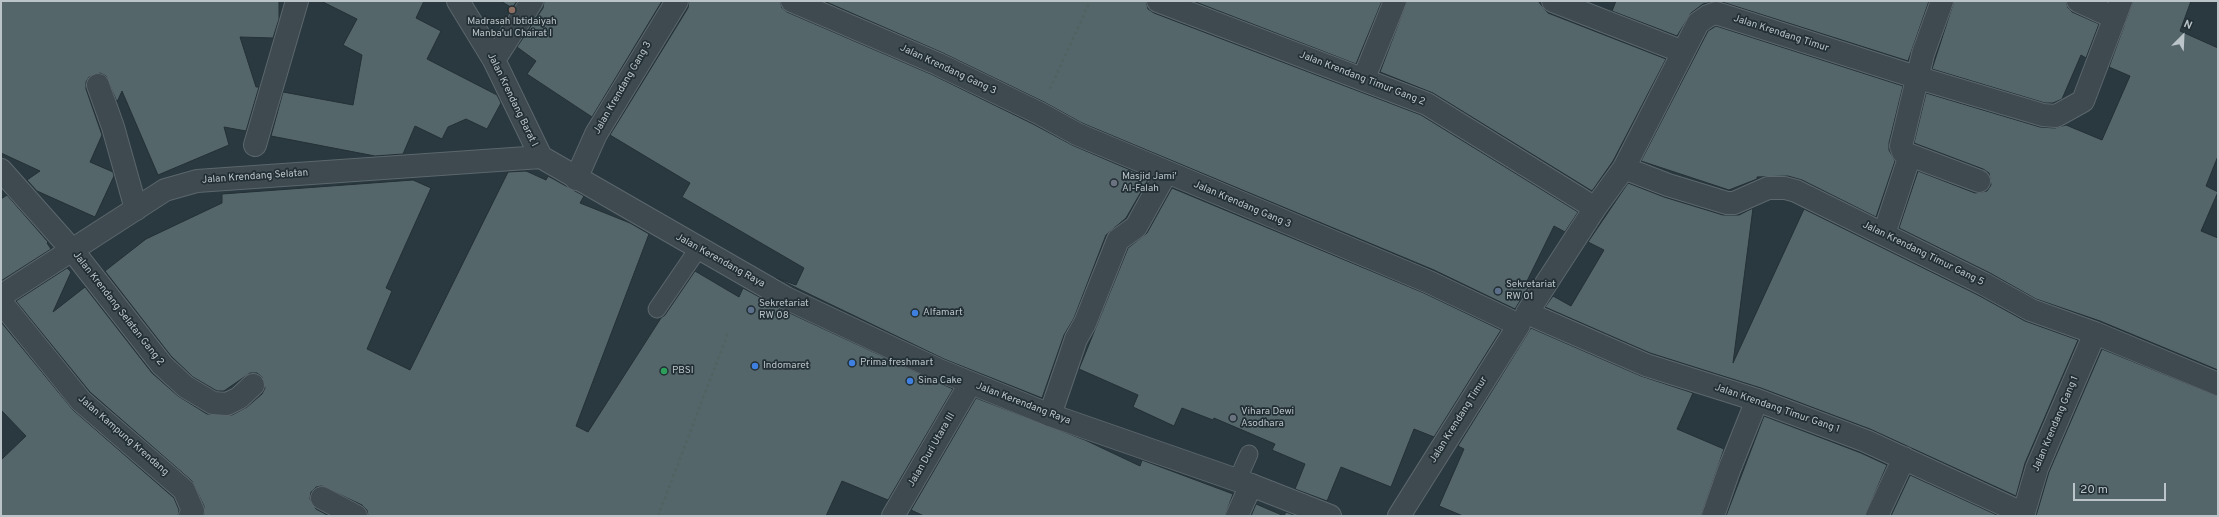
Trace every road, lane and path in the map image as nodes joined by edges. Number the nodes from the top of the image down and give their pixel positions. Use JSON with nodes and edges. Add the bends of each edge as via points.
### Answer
{"nodes":[{"id":1,"x":297,"y":1,"type":"edge"},
{"id":2,"x":458,"y":1,"type":"edge"},
{"id":3,"x":532,"y":1,"type":"edge"},
{"id":4,"x":677,"y":1,"type":"edge"},
{"id":5,"x":792,"y":1,"type":"edge"},
{"id":6,"x":1090,"y":1,"type":"edge"},
{"id":7,"x":1158,"y":1,"type":"edge"},
{"id":8,"x":1395,"y":1,"type":"edge"},
{"id":9,"x":1553,"y":1,"type":"edge"},
{"id":10,"x":1942,"y":1,"type":"edge"},
{"id":11,"x":2078,"y":1,"type":"edge"},
{"id":12,"x":2118,"y":10,"type":"edge"},
{"id":13,"x":1684,"y":52,"type":"junction"},
{"id":14,"x":494,"y":60,"type":"junction"},
{"id":15,"x":1364,"y":78,"type":"junction"},
{"id":16,"x":1919,"y":78,"type":"junction"},
{"id":17,"x":98,"y":85,"type":"dead end"},
{"id":18,"x":1039,"y":113,"type":"junction"},
{"id":19,"x":255,"y":145,"type":"dead end"},
{"id":20,"x":1910,"y":155,"type":"junction"},
{"id":21,"x":541,"y":157,"type":"junction"},
{"id":22,"x":1624,"y":168,"type":"junction"},
{"id":23,"x":1,"y":170,"type":"edge"},
{"id":24,"x":1166,"y":173,"type":"junction"},
{"id":25,"x":576,"y":179,"type":"junction"},
{"id":26,"x":1979,"y":181,"type":"dead end"},
{"id":27,"x":1595,"y":208,"type":"junction"},
{"id":28,"x":136,"y":209,"type":"junction"},
{"id":29,"x":1884,"y":234,"type":"junction"},
{"id":30,"x":698,"y":249,"type":"junction"},
{"id":31,"x":73,"y":251,"type":"junction"},
{"id":32,"x":1,"y":296,"type":"edge"},
{"id":33,"x":1,"y":302,"type":"edge"},
{"id":34,"x":657,"y":309,"type":"dead end"},
{"id":35,"x":1523,"y":319,"type":"junction"},
{"id":36,"x":728,"y":333,"type":"dead end"},
{"id":37,"x":2095,"y":333,"type":"junction"},
{"id":38,"x":253,"y":384,"type":"dead end"},
{"id":39,"x":970,"y":384,"type":"junction"},
{"id":40,"x":2218,"y":384,"type":"edge"},
{"id":41,"x":1757,"y":400,"type":"junction"},
{"id":42,"x":1050,"y":415,"type":"junction"},
{"id":43,"x":1249,"y":454,"type":"dead end"},
{"id":44,"x":1904,"y":458,"type":"junction"},
{"id":45,"x":1244,"y":483,"type":"junction"},
{"id":46,"x":322,"y":498,"type":"dead end"},
{"id":47,"x":2024,"y":515,"type":"edge"},
{"id":48,"x":190,"y":516,"type":"edge"},
{"id":49,"x":356,"y":516,"type":"edge"},
{"id":50,"x":658,"y":516,"type":"edge"},
{"id":51,"x":893,"y":516,"type":"edge"},
{"id":52,"x":1237,"y":516,"type":"edge"},
{"id":53,"x":1330,"y":516,"type":"edge"},
{"id":54,"x":1399,"y":516,"type":"edge"},
{"id":55,"x":1713,"y":516,"type":"edge"},
{"id":56,"x":1877,"y":516,"type":"edge"}],
"edges":[{"from":1,"to":19,"type":"street"},
{"from":2,"to":14,"type":"street","name":"Jalan Krendang Barat I"},
{"from":3,"to":14,"type":"street"},
{"from":4,"to":25,"type":"street","name":"Jalan Krendang Gang 3","via":[[596,134]]},
{"from":5,"to":18,"type":"street","name":"Jalan Krendang Gang 3","via":[[938,64]]},
{"from":6,"to":18,"type":"path"},
{"from":7,"to":15,"type":"street","name":"Jalan Krendang Timur Gang 2"},
{"from":8,"to":15,"type":"street"},
{"from":9,"to":13,"type":"street"},
{"from":10,"to":16,"type":"street","via":[[1923,54]]},
{"from":11,"to":12,"type":"street"},
{"from":12,"to":16,"type":"street","name":"Jalan Krendang Timur","via":[[2083,101],[2056,116],[2043,115]]},
{"from":13,"to":16,"type":"street","name":"Jalan Krendang Timur","via":[[1698,23],[1716,13]]},
{"from":13,"to":22,"type":"street","name":"Jalan Krendang Timur"},
{"from":14,"to":21,"type":"street","name":"Jalan Krendang Barat I"},
{"from":15,"to":27,"type":"street","name":"Jalan Krendang Timur Gang 2","via":[[1427,104]]},
{"from":16,"to":20,"type":"street","via":[[1901,146],[1903,152]]},
{"from":17,"to":28,"type":"street","via":[[113,127]]},
{"from":18,"to":24,"type":"street","name":"Jalan Krendang Gang 3","via":[[1077,134]]},
{"from":20,"to":26,"type":"street"},
{"from":20,"to":29,"type":"street"},
{"from":21,"to":25,"type":"street","name":"Jalan Kerendang Raya"},
{"from":21,"to":28,"type":"street","name":"Jalan Krendang Selatan","via":[[210,180],[165,190]]},
{"from":22,"to":27,"type":"street","name":"Jalan Krendang Timur"},
{"from":22,"to":29,"type":"street","name":"Jalan Krendang Timur Gang 5","via":[[1727,203],[1734,203],[1768,188],[1785,188]]},
{"from":23,"to":31,"type":"street","name":"Jalan Krendang Selatan Gang 2"},
{"from":24,"to":35,"type":"street","name":"Jalan Krendang Gang 3"},
{"from":24,"to":42,"type":"street","via":[[1136,227],[1118,240],[1085,323],[1076,339]]},
{"from":25,"to":30,"type":"street","name":"Jalan Kerendang Raya"},
{"from":27,"to":35,"type":"street","name":"Jalan Krendang Timur"},
{"from":28,"to":31,"type":"street","name":"Jalan Krendang Selatan"},
{"from":29,"to":37,"type":"street","name":"Jalan Krendang Timur Gang 5","via":[[2031,310]]},
{"from":30,"to":34,"type":"lane"},
{"from":30,"to":39,"type":"street","name":"Jalan Kerendang Raya","via":[[786,298]]},
{"from":31,"to":32,"type":"street","name":"Jalan Krendang Selatan"},
{"from":31,"to":38,"type":"street","name":"Jalan Krendang Selatan Gang 2","via":[[162,365],[186,387],[213,403],[227,404],[239,398]]},
{"from":33,"to":48,"type":"street","name":"Jalan Kampung Krendang","via":[[81,401],[184,490],[193,511]]},
{"from":35,"to":41,"type":"street","name":"Jalan Krendang Timur Gang 1","via":[[1646,365]]},
{"from":35,"to":54,"type":"street","name":"Jalan Krendang Timur"},
{"from":36,"to":50,"type":"path"},
{"from":37,"to":40,"type":"street","name":"Jalan Krendang Timur Gang 5"},
{"from":37,"to":47,"type":"street","name":"Jalan Krendang Gang 1","via":[[2037,468]]},
{"from":39,"to":42,"type":"street","name":"Jalan Kerendang Raya"},
{"from":39,"to":51,"type":"street","name":"Jalan Duri Utara III"},
{"from":41,"to":44,"type":"street","name":"Jalan Krendang Timur Gang 1"},
{"from":41,"to":55,"type":"street"},
{"from":42,"to":45,"type":"street","name":"Jalan Kerendang Raya"},
{"from":43,"to":45,"type":"lane"},
{"from":44,"to":47,"type":"street","name":"Jalan Krendang Timur Gang 1"},
{"from":44,"to":56,"type":"street"},
{"from":45,"to":52,"type":"street"},
{"from":45,"to":53,"type":"street","name":"Jalan Kerendang Raya"},
{"from":46,"to":49,"type":"street"}]}
